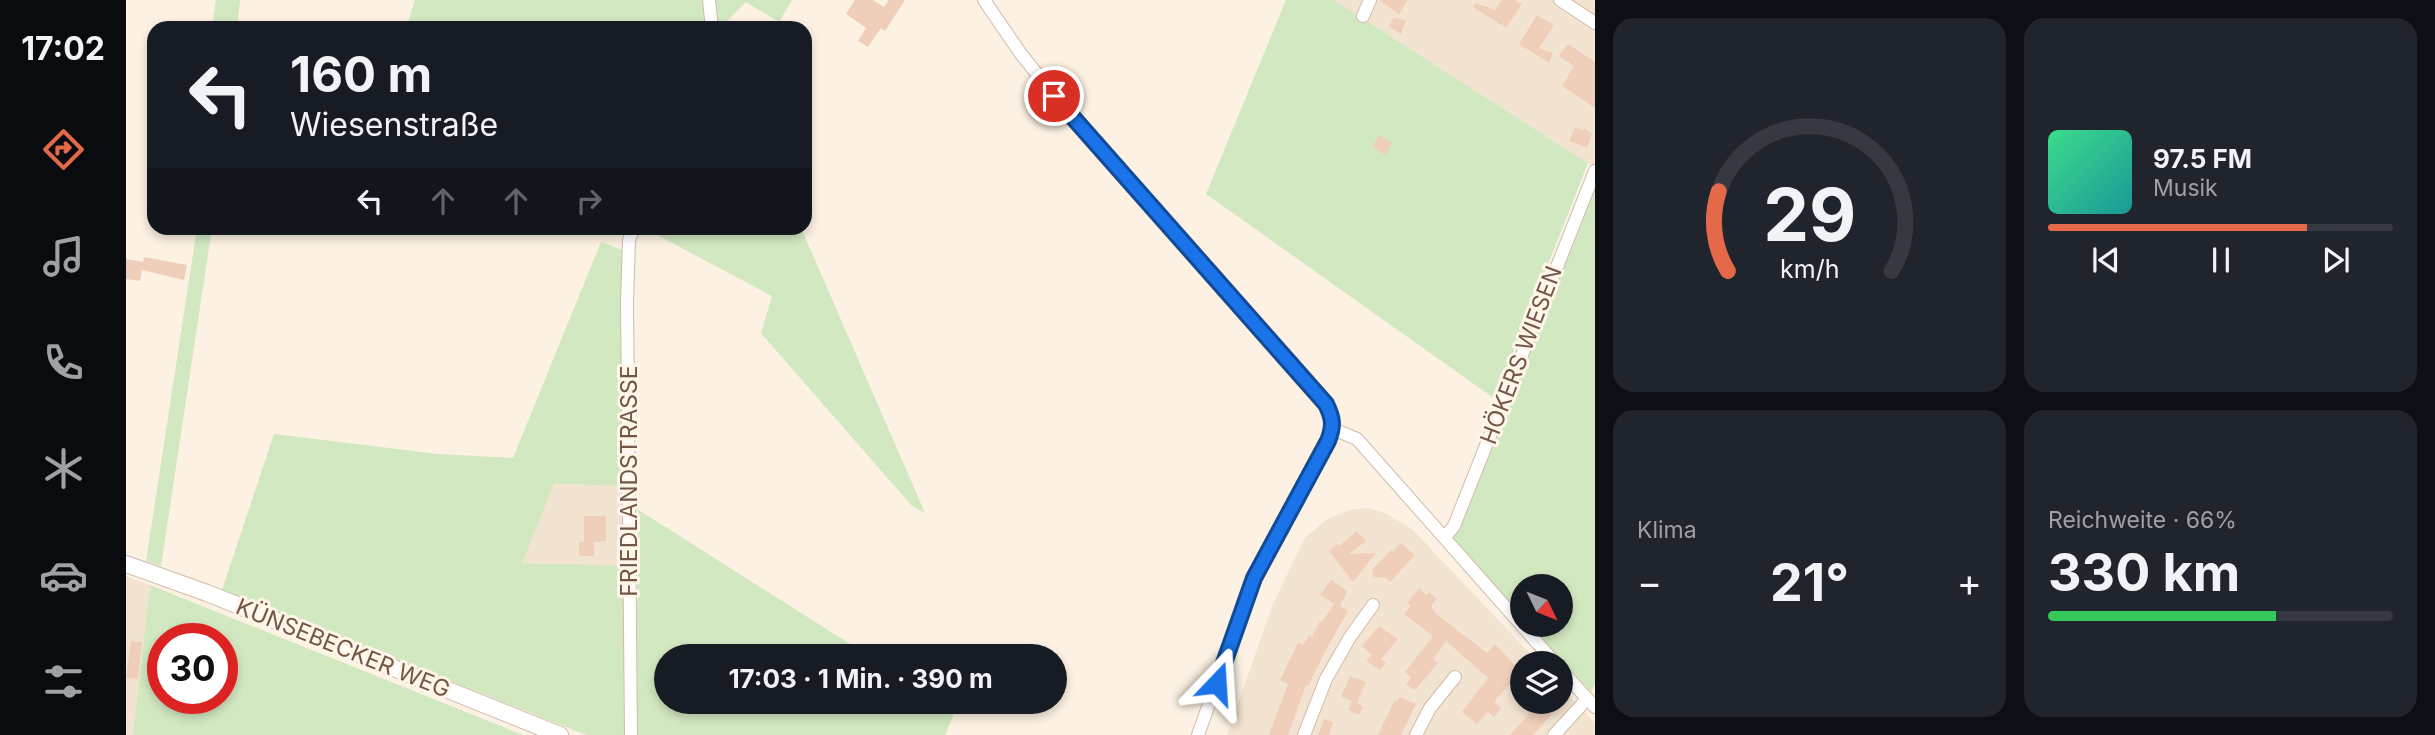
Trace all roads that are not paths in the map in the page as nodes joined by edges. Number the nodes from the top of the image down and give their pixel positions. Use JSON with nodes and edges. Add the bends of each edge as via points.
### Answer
{"nodes":[{"id":1,"x":709,"y":0,"type":"edge"},
{"id":2,"x":985,"y":0,"type":"edge"},
{"id":3,"x":1370,"y":0,"type":"edge"},
{"id":4,"x":1560,"y":0,"type":"edge"},
{"id":5,"x":1363,"y":16,"type":"dead end"},
{"id":6,"x":711,"y":21,"type":"edge"},
{"id":7,"x":1595,"y":23,"type":"edge"},
{"id":8,"x":1595,"y":171,"type":"edge"},
{"id":9,"x":631,"y":235,"type":"edge"},
{"id":10,"x":1333,"y":429,"type":"junction"},
{"id":11,"x":1446,"y":537,"type":"junction"},
{"id":12,"x":126,"y":564,"type":"edge"},
{"id":13,"x":1373,"y":605,"type":"dead end"},
{"id":14,"x":1545,"y":651,"type":"edge"},
{"id":15,"x":1455,"y":677,"type":"dead end"},
{"id":16,"x":1573,"y":683,"type":"edge"},
{"id":17,"x":1591,"y":703,"type":"edge"},
{"id":18,"x":559,"y":735,"type":"edge"},
{"id":19,"x":631,"y":735,"type":"edge"},
{"id":20,"x":1198,"y":735,"type":"edge"},
{"id":21,"x":1304,"y":735,"type":"edge"},
{"id":22,"x":1416,"y":735,"type":"edge"},
{"id":23,"x":1554,"y":735,"type":"edge"}],
"edges":[{"from":1,"to":6,"type":"street"},
{"from":2,"to":10,"type":"street","via":[[1071,116],[1326,404]]},
{"from":3,"to":5,"type":"street"},
{"from":4,"to":7,"type":"street"},
{"from":8,"to":11,"type":"street","name":"HÖKERS WIESEN"},
{"from":9,"to":19,"type":"street","name":"FRIEDLANDSTRASSE","via":[[627,303]]},
{"from":10,"to":11,"type":"street","via":[[1357,439]]},
{"from":10,"to":20,"type":"street","via":[[1254,578]]},
{"from":11,"to":14,"type":"street"},
{"from":12,"to":18,"type":"street","name":"KÜNSEBECKER WEG"},
{"from":13,"to":21,"type":"street","via":[[1326,679]]},
{"from":15,"to":22,"type":"street"},
{"from":16,"to":17,"type":"street"},
{"from":17,"to":23,"type":"street"}]}
